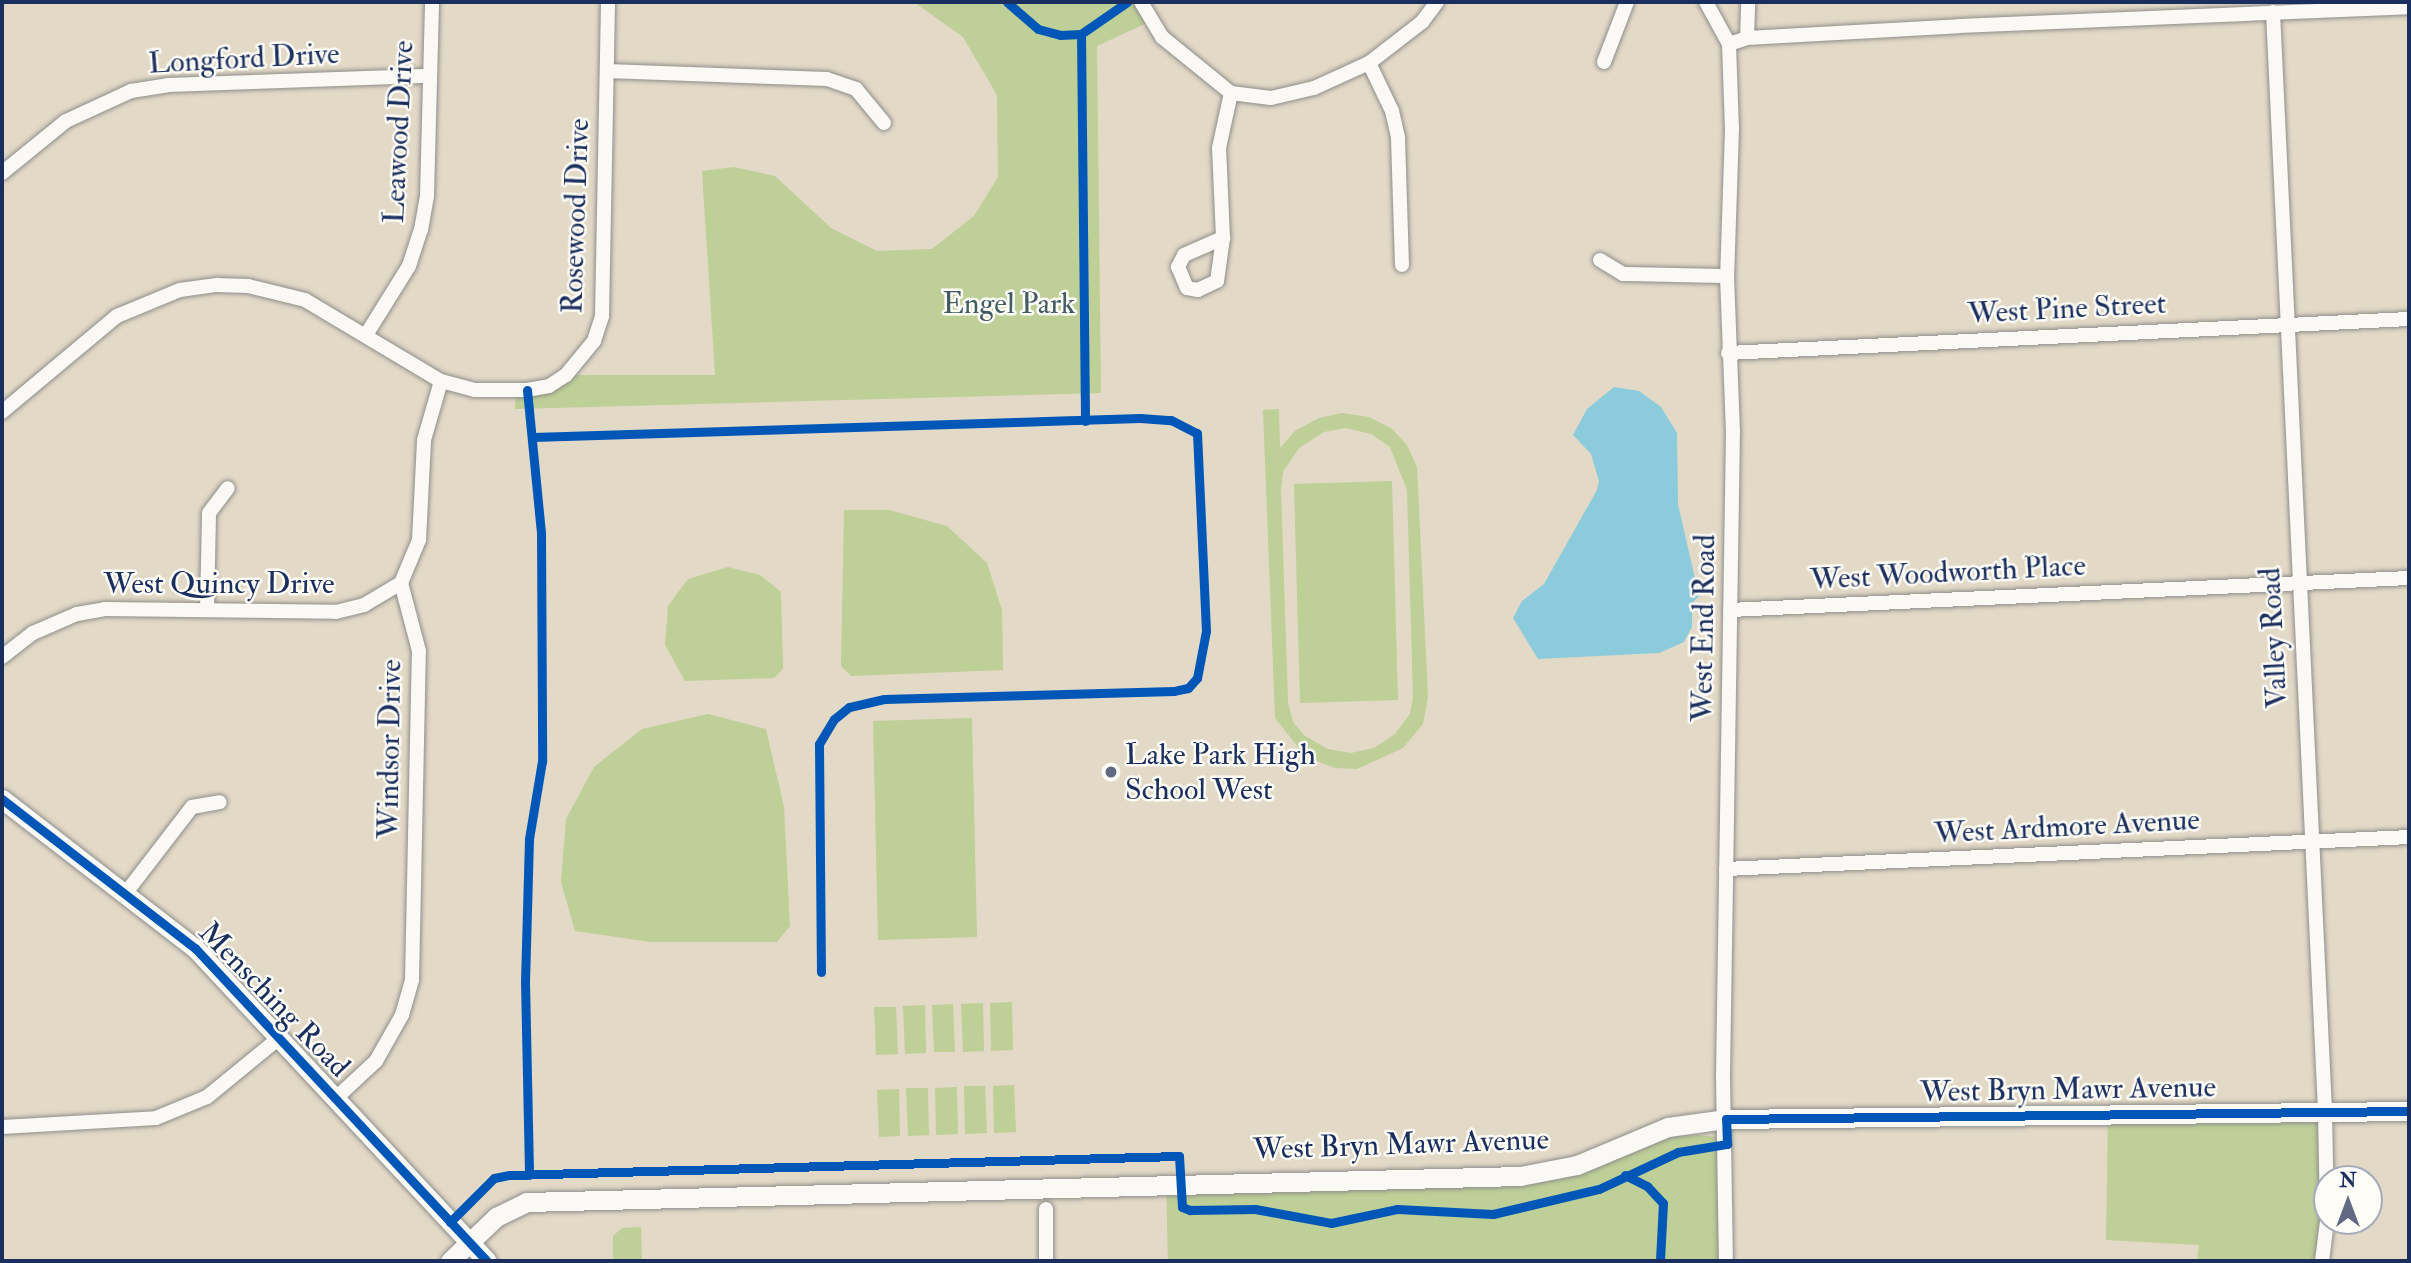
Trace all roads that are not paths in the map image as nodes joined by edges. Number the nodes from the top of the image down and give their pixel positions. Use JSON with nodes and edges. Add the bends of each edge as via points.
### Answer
{"nodes":[{"id":1,"x":432,"y":2,"type":"edge"},
{"id":2,"x":608,"y":2,"type":"edge"},
{"id":3,"x":1437,"y":2,"type":"edge"},
{"id":4,"x":1627,"y":2,"type":"edge"},
{"id":5,"x":1706,"y":2,"type":"edge"},
{"id":6,"x":1748,"y":2,"type":"edge"},
{"id":7,"x":1144,"y":3,"type":"edge"},
{"id":8,"x":2409,"y":7,"type":"edge"},
{"id":9,"x":2273,"y":12,"type":"junction"},
{"id":10,"x":1747,"y":38,"type":"junction"},
{"id":11,"x":1728,"y":44,"type":"junction"},
{"id":12,"x":1604,"y":62,"type":"dead end"},
{"id":13,"x":1369,"y":63,"type":"junction"},
{"id":14,"x":607,"y":71,"type":"junction"},
{"id":15,"x":430,"y":76,"type":"junction"},
{"id":16,"x":1231,"y":93,"type":"junction"},
{"id":17,"x":884,"y":123,"type":"dead end"},
{"id":18,"x":2,"y":173,"type":"edge"},
{"id":19,"x":1223,"y":238,"type":"dead end"},
{"id":20,"x":1600,"y":260,"type":"dead end"},
{"id":21,"x":1402,"y":265,"type":"dead end"},
{"id":22,"x":1727,"y":276,"type":"junction"},
{"id":23,"x":2409,"y":319,"type":"edge"},
{"id":24,"x":2286,"y":325,"type":"junction"},
{"id":25,"x":366,"y":335,"type":"junction"},
{"id":26,"x":1728,"y":353,"type":"junction"},
{"id":27,"x":441,"y":382,"type":"junction"},
{"id":28,"x":2,"y":412,"type":"edge"},
{"id":29,"x":228,"y":488,"type":"dead end"},
{"id":30,"x":2409,"y":578,"type":"edge"},
{"id":31,"x":401,"y":583,"type":"junction"},
{"id":32,"x":2298,"y":583,"type":"junction"},
{"id":33,"x":207,"y":610,"type":"junction"},
{"id":34,"x":1730,"y":610,"type":"junction"},
{"id":35,"x":2,"y":657,"type":"edge"},
{"id":36,"x":2,"y":799,"type":"edge"},
{"id":37,"x":220,"y":802,"type":"dead end"},
{"id":38,"x":2409,"y":837,"type":"edge"},
{"id":39,"x":2311,"y":842,"type":"junction"},
{"id":40,"x":1726,"y":869,"type":"junction"},
{"id":41,"x":125,"y":894,"type":"junction"},
{"id":42,"x":279,"y":1038,"type":"junction"},
{"id":43,"x":335,"y":1099,"type":"junction"},
{"id":44,"x":2409,"y":1111,"type":"edge"},
{"id":45,"x":2325,"y":1112,"type":"junction"},
{"id":46,"x":1726,"y":1119,"type":"junction"},
{"id":47,"x":2,"y":1127,"type":"edge"},
{"id":48,"x":1046,"y":1209,"type":"dead end"},
{"id":49,"x":470,"y":1243,"type":"junction"},
{"id":50,"x":450,"y":1261,"type":"edge"},
{"id":51,"x":487,"y":1261,"type":"edge"},
{"id":52,"x":1046,"y":1261,"type":"edge"},
{"id":53,"x":1726,"y":1261,"type":"edge"},
{"id":54,"x":2322,"y":1261,"type":"edge"}],
"edges":[{"from":1,"to":15,"type":"street","name":"Leawood Drive"},
{"from":2,"to":14,"type":"street","name":"Rosewood Drive"},
{"from":3,"to":13,"type":"street","via":[[1422,22]]},
{"from":4,"to":12,"type":"street"},
{"from":5,"to":11,"type":"street","name":"West End Road"},
{"from":6,"to":10,"type":"street"},
{"from":7,"to":16,"type":"street","via":[[1162,37]]},
{"from":8,"to":9,"type":"street"},
{"from":9,"to":10,"type":"street"},
{"from":9,"to":24,"type":"street","name":"Valley Road"},
{"from":10,"to":11,"type":"street"},
{"from":11,"to":22,"type":"street","name":"West End Road","via":[[1732,129]]},
{"from":13,"to":16,"type":"street","via":[[1295,94],[1271,98]]},
{"from":13,"to":21,"type":"street","via":[[1392,111],[1398,138]]},
{"from":14,"to":17,"type":"street","via":[[827,79],[856,89]]},
{"from":14,"to":27,"type":"street","name":"Rosewood Drive","via":[[602,316],[594,341],[566,375],[549,386],[498,391]]},
{"from":15,"to":18,"type":"street","name":"Longford Drive","via":[[168,85],[131,91],[66,121]]},
{"from":15,"to":25,"type":"street","name":"Leawood Drive","via":[[427,196],[421,230],[409,266]]},
{"from":16,"to":19,"type":"street","via":[[1219,148]]},
{"from":20,"to":22,"type":"street","via":[[1623,274]]},
{"from":22,"to":26,"type":"street","name":"West End Road"},
{"from":23,"to":24,"type":"street","name":"West Pine Street"},
{"from":24,"to":26,"type":"street","name":"West Pine Street"},
{"from":24,"to":32,"type":"street","name":"Valley Road"},
{"from":25,"to":27,"type":"street","name":"Rosewood Drive","via":[[408,366]]},
{"from":25,"to":28,"type":"street","name":"Rosewood Drive","via":[[306,300],[279,292],[216,285],[180,290],[117,316]]},
{"from":26,"to":34,"type":"street","name":"West End Road","via":[[1733,431]]},
{"from":27,"to":31,"type":"street","via":[[424,440],[419,540]]},
{"from":29,"to":33,"type":"street","via":[[209,513]]},
{"from":30,"to":32,"type":"street","name":"West Woodworth Place"},
{"from":31,"to":33,"type":"street","name":"West Quincy Drive","via":[[364,605],[336,612]]},
{"from":31,"to":43,"type":"street","name":"Windsor Drive","via":[[419,651],[412,980],[401,1015],[376,1061]]},
{"from":32,"to":34,"type":"street","name":"West Woodworth Place"},
{"from":32,"to":39,"type":"street","name":"Valley Road"},
{"from":33,"to":35,"type":"street","name":"West Quincy Drive","via":[[104,609],[77,614],[33,633]]},
{"from":34,"to":40,"type":"street","name":"West End Road"},
{"from":36,"to":41,"type":"street","name":"Mensching Road"},
{"from":37,"to":41,"type":"street","via":[[191,807]]},
{"from":38,"to":39,"type":"street","name":"West Ardmore Avenue"},
{"from":39,"to":40,"type":"street","name":"West Ardmore Avenue"},
{"from":39,"to":45,"type":"street","name":"Valley Road"},
{"from":40,"to":46,"type":"street","name":"West End Road"},
{"from":41,"to":42,"type":"street","name":"Mensching Road","via":[[195,948]]},
{"from":42,"to":43,"type":"street","name":"Mensching Road"},
{"from":42,"to":47,"type":"street","via":[[207,1097],[156,1118]]},
{"from":43,"to":49,"type":"street","name":"Mensching Road"},
{"from":44,"to":45,"type":"street","name":"West Bryn Mawr Avenue"},
{"from":45,"to":46,"type":"street","name":"West Bryn Mawr Avenue"},
{"from":45,"to":54,"type":"street","name":"Valley Road","via":[[2327,1221]]},
{"from":46,"to":49,"type":"street","name":"West Bryn Mawr Avenue","via":[[1668,1127],[1577,1165],[1520,1176],[527,1202],[496,1217]]},
{"from":46,"to":53,"type":"street","name":"West End Road"},
{"from":48,"to":52,"type":"street"},
{"from":49,"to":50,"type":"street","name":"West Bryn Mawr Avenue"},
{"from":49,"to":51,"type":"street","name":"Mensching Road"}]}
